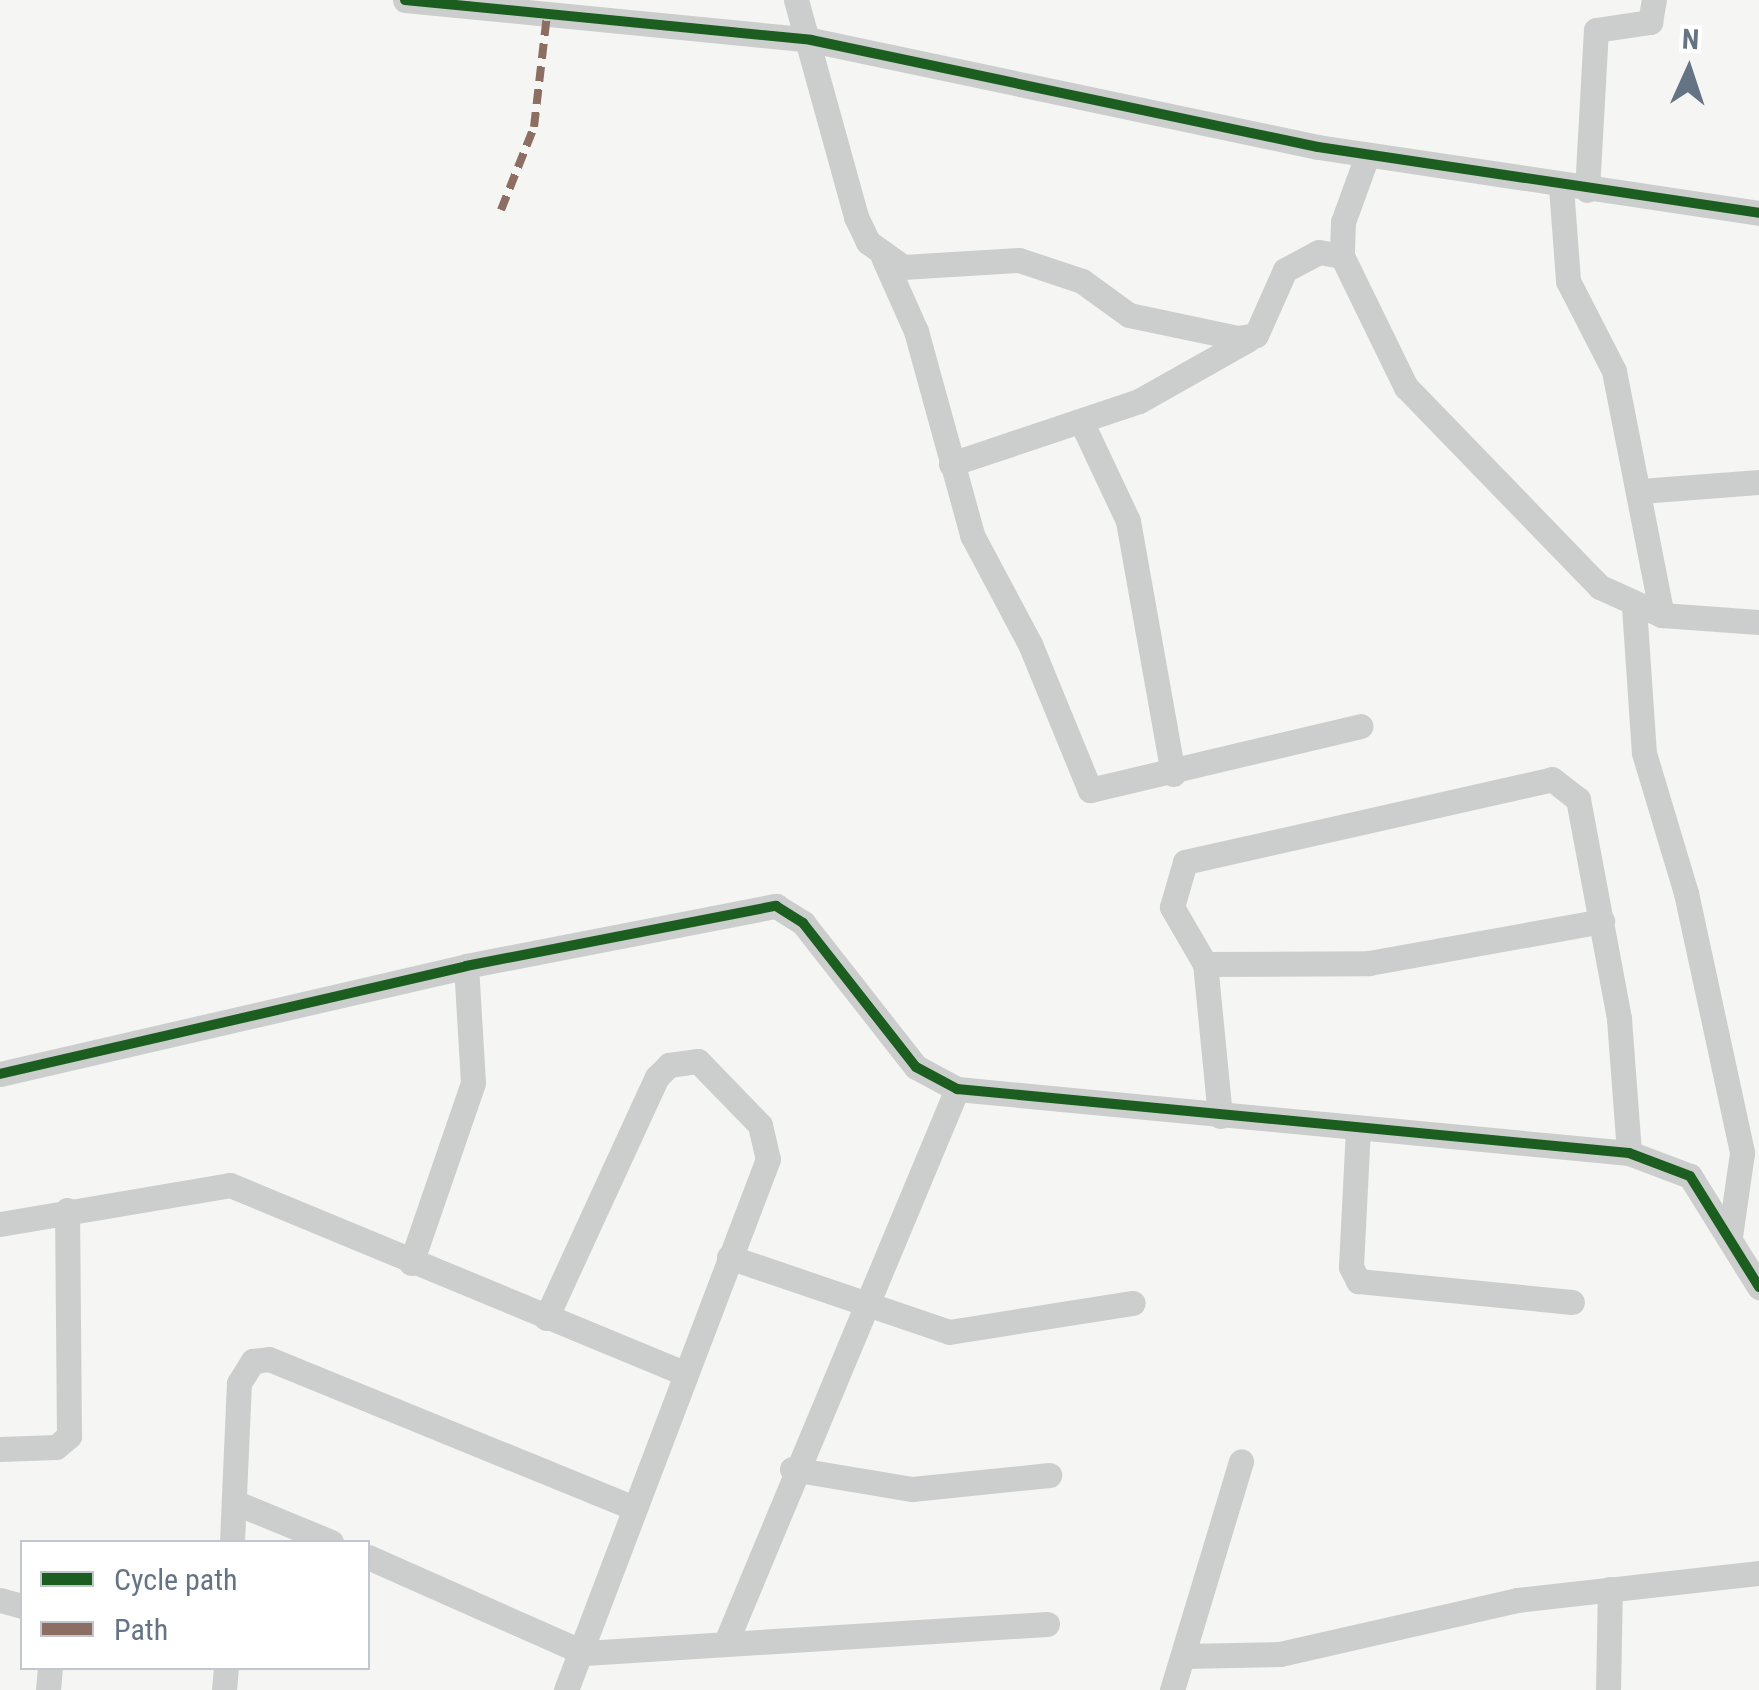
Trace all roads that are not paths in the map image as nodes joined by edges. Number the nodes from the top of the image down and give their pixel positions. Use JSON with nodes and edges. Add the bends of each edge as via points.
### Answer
{"nodes":[{"id":1,"x":405,"y":0,"type":"edge"},
{"id":2,"x":796,"y":0,"type":"edge"},
{"id":3,"x":1654,"y":0,"type":"edge"},
{"id":4,"x":811,"y":40,"type":"junction"},
{"id":5,"x":1366,"y":156,"type":"junction"},
{"id":6,"x":1561,"y":187,"type":"junction"},
{"id":7,"x":1587,"y":190,"type":"junction"},
{"id":8,"x":1759,"y":213,"type":"edge"},
{"id":9,"x":883,"y":256,"type":"junction"},
{"id":10,"x":1342,"y":256,"type":"junction"},
{"id":11,"x":1256,"y":335,"type":"junction"},
{"id":12,"x":1081,"y":421,"type":"junction"},
{"id":13,"x":951,"y":464,"type":"junction"},
{"id":14,"x":1759,"y":482,"type":"edge"},
{"id":15,"x":1642,"y":491,"type":"junction"},
{"id":16,"x":1634,"y":607,"type":"junction"},
{"id":17,"x":1662,"y":615,"type":"junction"},
{"id":18,"x":1759,"y":622,"type":"edge"},
{"id":19,"x":1361,"y":726,"type":"dead end"},
{"id":20,"x":1173,"y":774,"type":"junction"},
{"id":21,"x":1602,"y":921,"type":"junction"},
{"id":22,"x":1205,"y":964,"type":"junction"},
{"id":23,"x":466,"y":966,"type":"junction"},
{"id":24,"x":0,"y":1074,"type":"edge"},
{"id":25,"x":957,"y":1089,"type":"junction"},
{"id":26,"x":1220,"y":1116,"type":"junction"},
{"id":27,"x":1358,"y":1128,"type":"junction"},
{"id":28,"x":1629,"y":1153,"type":"junction"},
{"id":29,"x":67,"y":1210,"type":"junction"},
{"id":30,"x":0,"y":1224,"type":"edge"},
{"id":31,"x":1730,"y":1236,"type":"junction"},
{"id":32,"x":730,"y":1257,"type":"junction"},
{"id":33,"x":411,"y":1263,"type":"junction"},
{"id":34,"x":1759,"y":1287,"type":"edge"},
{"id":35,"x":1572,"y":1302,"type":"dead end"},
{"id":36,"x":1133,"y":1303,"type":"dead end"},
{"id":37,"x":863,"y":1308,"type":"junction"},
{"id":38,"x":546,"y":1318,"type":"junction"},
{"id":39,"x":680,"y":1372,"type":"junction"},
{"id":40,"x":0,"y":1449,"type":"edge"},
{"id":41,"x":1241,"y":1460,"type":"dead end"},
{"id":42,"x":792,"y":1469,"type":"junction"},
{"id":43,"x":1049,"y":1474,"type":"dead end"},
{"id":44,"x":234,"y":1502,"type":"junction"},
{"id":45,"x":629,"y":1506,"type":"junction"},
{"id":46,"x":232,"y":1540,"type":"edge"},
{"id":47,"x":326,"y":1540,"type":"edge"},
{"id":48,"x":370,"y":1559,"type":"edge"},
{"id":49,"x":1759,"y":1573,"type":"edge"},
{"id":50,"x":1610,"y":1588,"type":"junction"},
{"id":51,"x":1047,"y":1624,"type":"dead end"},
{"id":52,"x":726,"y":1642,"type":"junction"},
{"id":53,"x":585,"y":1653,"type":"junction"},
{"id":54,"x":1184,"y":1656,"type":"junction"},
{"id":55,"x":566,"y":1690,"type":"edge"},
{"id":56,"x":1172,"y":1690,"type":"edge"},
{"id":57,"x":1608,"y":1690,"type":"edge"}],
"edges":[{"from":1,"to":4,"type":"street"},
{"from":2,"to":4,"type":"street"},
{"from":3,"to":7,"type":"street","via":[[1650,22],[1596,30]]},
{"from":4,"to":5,"type":"street"},
{"from":4,"to":9,"type":"street","via":[[856,217]]},
{"from":5,"to":6,"type":"street"},
{"from":5,"to":10,"type":"street","via":[[1349,195]]},
{"from":6,"to":7,"type":"street"},
{"from":6,"to":15,"type":"street","via":[[1568,281],[1614,371]]},
{"from":7,"to":8,"type":"street"},
{"from":9,"to":11,"type":"street","via":[[929,269],[1018,260],[1082,281],[1129,314],[1218,336]]},
{"from":9,"to":13,"type":"street","via":[[916,331]]},
{"from":10,"to":11,"type":"street","via":[[1319,252],[1285,270]]},
{"from":10,"to":16,"type":"street","via":[[1396,370],[1438,426],[1600,587]]},
{"from":11,"to":12,"type":"street","via":[[1138,401]]},
{"from":12,"to":13,"type":"street"},
{"from":12,"to":20,"type":"street","via":[[1128,522]]},
{"from":13,"to":20,"type":"street","via":[[972,535],[1030,644],[1087,788]]},
{"from":14,"to":15,"type":"street"},
{"from":15,"to":17,"type":"street"},
{"from":16,"to":17,"type":"street"},
{"from":16,"to":31,"type":"street","via":[[1641,739],[1742,1153]]},
{"from":17,"to":18,"type":"street"},
{"from":19,"to":20,"type":"street"},
{"from":21,"to":22,"type":"street","via":[[1368,963]]},
{"from":21,"to":22,"type":"street","via":[[1578,799],[1567,784],[1534,779],[1185,862],[1172,907]]},
{"from":21,"to":28,"type":"street"},
{"from":22,"to":26,"type":"street"},
{"from":23,"to":24,"type":"street"},
{"from":23,"to":25,"type":"street","via":[[776,906],[803,923],[916,1067]]},
{"from":23,"to":33,"type":"street","via":[[473,1083]]},
{"from":25,"to":26,"type":"street"},
{"from":25,"to":37,"type":"street"},
{"from":26,"to":27,"type":"street"},
{"from":27,"to":28,"type":"street"},
{"from":27,"to":35,"type":"street","via":[[1351,1267],[1358,1281]]},
{"from":28,"to":31,"type":"street","via":[[1690,1176]]},
{"from":29,"to":30,"type":"street"},
{"from":29,"to":33,"type":"street","via":[[230,1185]]},
{"from":29,"to":40,"type":"street","via":[[69,1436],[56,1447]]},
{"from":31,"to":34,"type":"street"},
{"from":32,"to":37,"type":"street"},
{"from":32,"to":38,"type":"street","via":[[769,1140],[716,1073],[698,1061],[669,1064]]},
{"from":32,"to":39,"type":"street"},
{"from":33,"to":38,"type":"street"},
{"from":36,"to":37,"type":"street","via":[[949,1332]]},
{"from":37,"to":42,"type":"street"},
{"from":38,"to":39,"type":"street"},
{"from":39,"to":45,"type":"street"},
{"from":41,"to":54,"type":"street"},
{"from":42,"to":43,"type":"street","via":[[912,1489]]},
{"from":42,"to":52,"type":"street"},
{"from":44,"to":45,"type":"street","via":[[239,1384],[253,1361],[268,1359]]},
{"from":44,"to":46,"type":"street"},
{"from":44,"to":47,"type":"street"},
{"from":45,"to":53,"type":"street"},
{"from":48,"to":53,"type":"street"},
{"from":49,"to":50,"type":"street"},
{"from":50,"to":54,"type":"street","via":[[1280,1654]]},
{"from":50,"to":57,"type":"street"},
{"from":51,"to":52,"type":"street"},
{"from":52,"to":53,"type":"street"},
{"from":53,"to":55,"type":"street"},
{"from":54,"to":56,"type":"street"}]}
